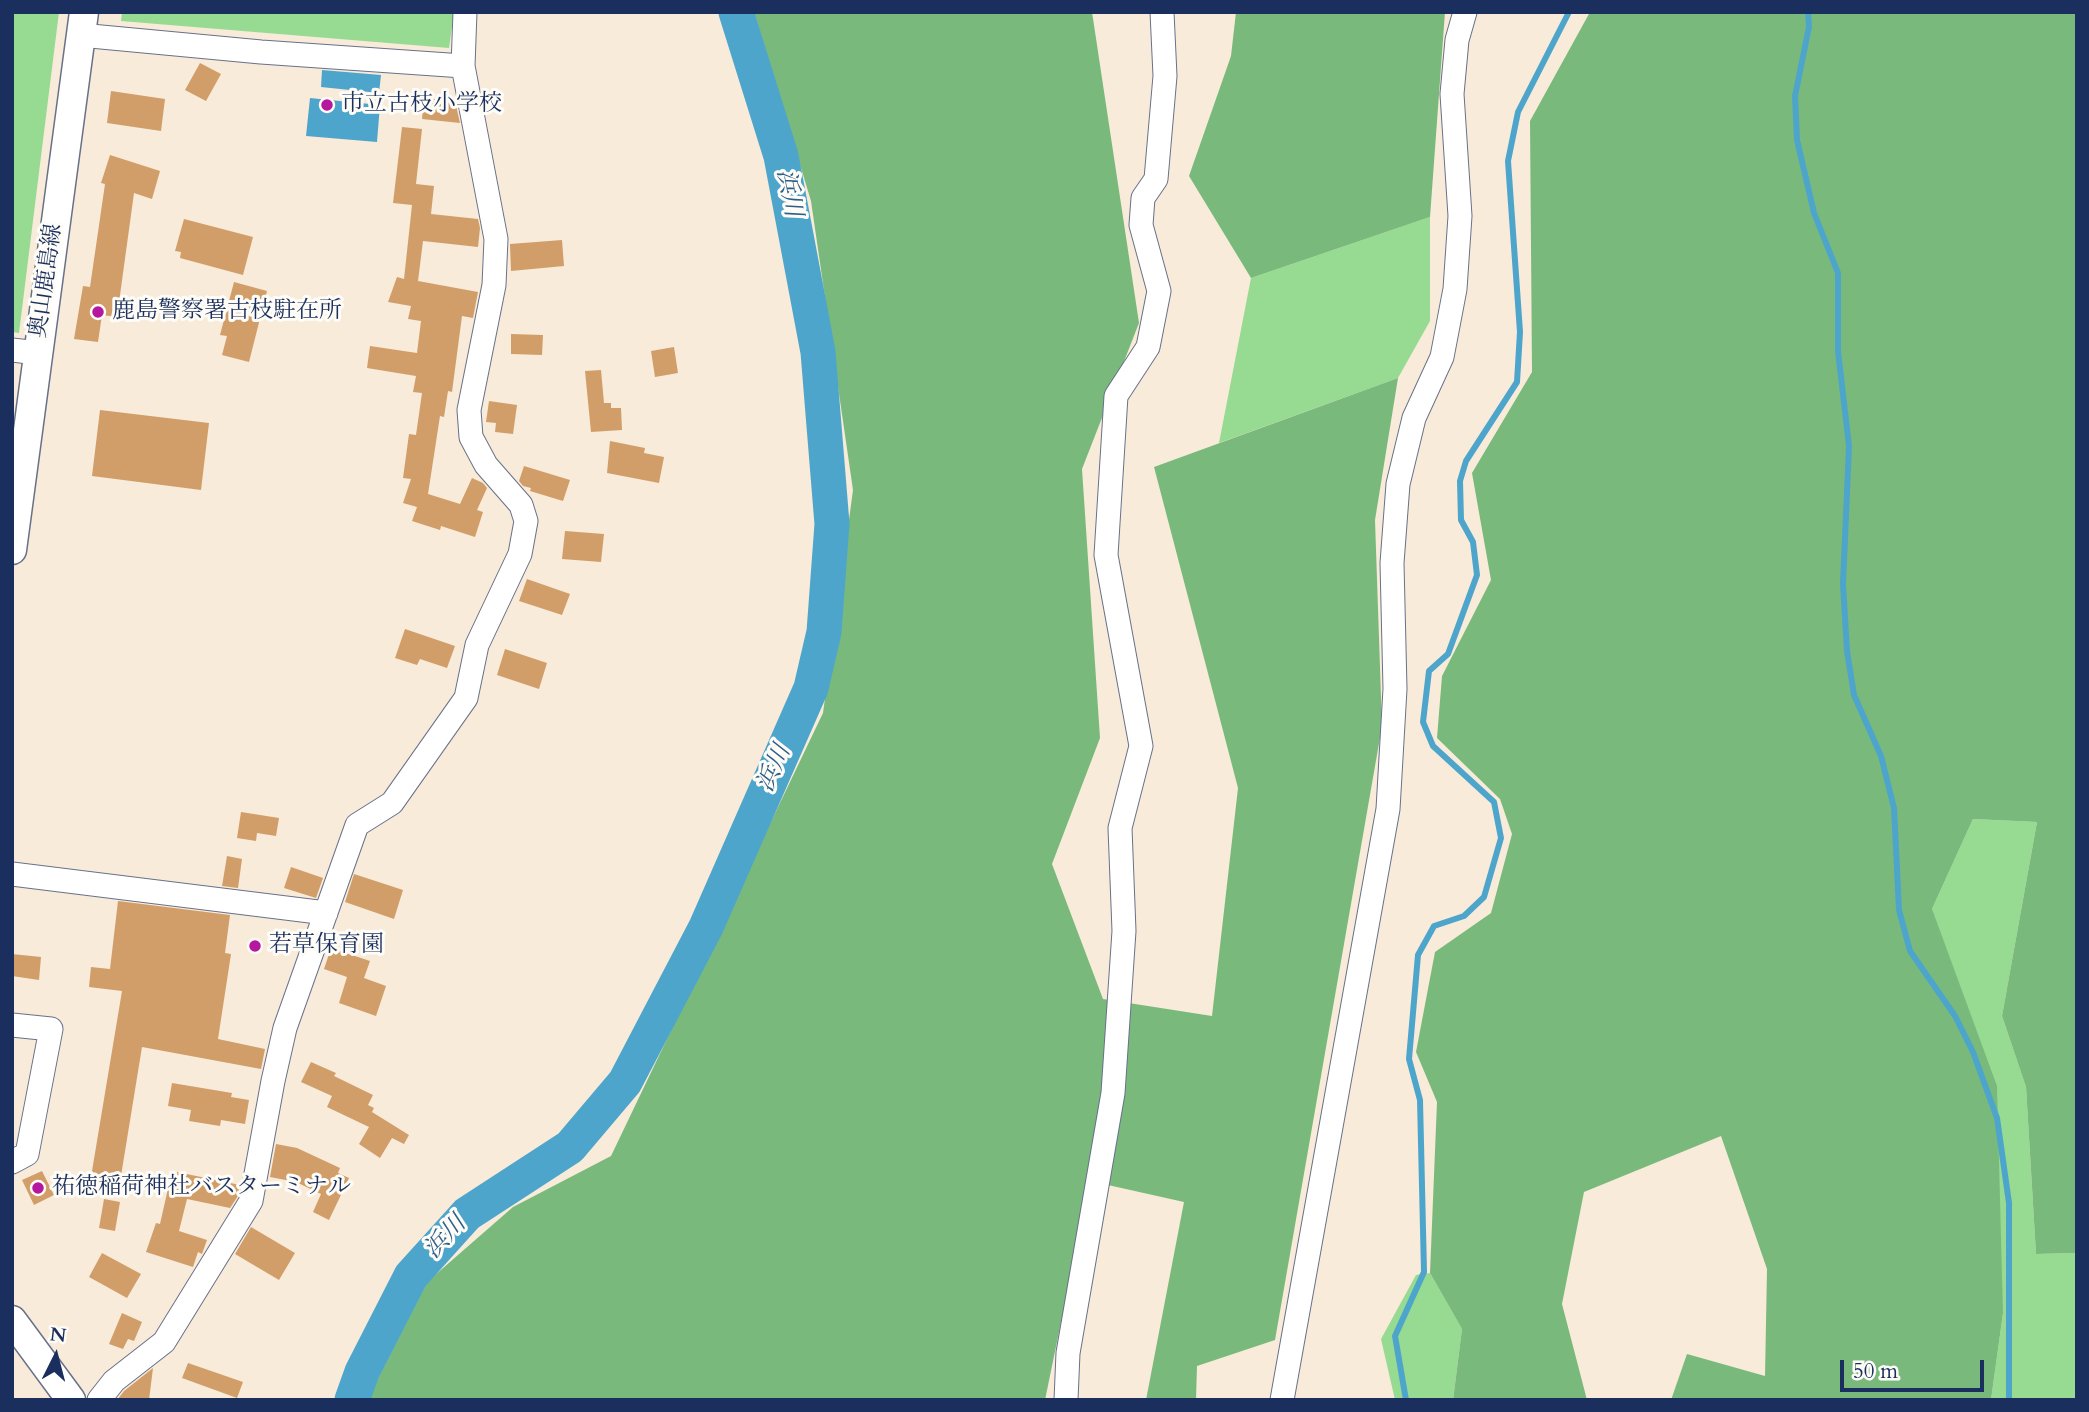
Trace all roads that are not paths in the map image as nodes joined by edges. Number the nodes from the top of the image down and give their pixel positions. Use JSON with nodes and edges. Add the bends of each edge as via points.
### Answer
{"nodes":[{"id":1,"x":465,"y":12,"type":"edge"},
{"id":2,"x":1162,"y":12,"type":"edge"},
{"id":3,"x":1465,"y":12,"type":"edge"},
{"id":4,"x":82,"y":24,"type":"edge"},
{"id":5,"x":463,"y":66,"type":"junction"},
{"id":6,"x":25,"y":351,"type":"edge"},
{"id":7,"x":12,"y":550,"type":"edge"},
{"id":8,"x":12,"y":874,"type":"edge"},
{"id":9,"x":326,"y":913,"type":"junction"},
{"id":10,"x":12,"y":1025,"type":"edge"},
{"id":11,"x":23,"y":1116,"type":"edge"},
{"id":12,"x":12,"y":1161,"type":"edge"},
{"id":13,"x":12,"y":1320,"type":"edge"},
{"id":14,"x":71,"y":1400,"type":"edge"},
{"id":15,"x":100,"y":1400,"type":"edge"},
{"id":16,"x":1066,"y":1400,"type":"edge"},
{"id":17,"x":1282,"y":1400,"type":"edge"}],
"edges":[{"from":1,"to":5,"type":"street"},
{"from":2,"to":16,"type":"street","via":[[1166,76],[1157,179],[1143,198],[1141,225],[1159,291],[1148,347],[1116,396],[1106,555],[1141,746],[1120,828],[1124,931],[1113,1093],[1069,1353]]},
{"from":3,"to":17,"type":"street","via":[[1457,40],[1452,94],[1460,216],[1455,289],[1442,357],[1414,418],[1398,484],[1392,563],[1395,689],[1388,809]]},
{"from":4,"to":5,"type":"street","via":[[261,52]]},
{"from":4,"to":6,"type":"main road","name":"奥山鹿島線"},
{"from":5,"to":9,"type":"street","via":[[496,239],[494,285],[468,410],[471,437],[486,465],[521,505],[526,521],[520,554],[477,645],[466,698],[392,803],[357,825]]},
{"from":6,"to":7,"type":"main road","name":"奥山鹿島線"},
{"from":8,"to":9,"type":"street"},
{"from":9,"to":15,"type":"street","via":[[285,1028],[251,1201],[164,1342],[114,1381]]},
{"from":10,"to":11,"type":"street","via":[[51,1029]]},
{"from":11,"to":12,"type":"street","via":[[27,1154]]},
{"from":13,"to":14,"type":"main road"}]}
